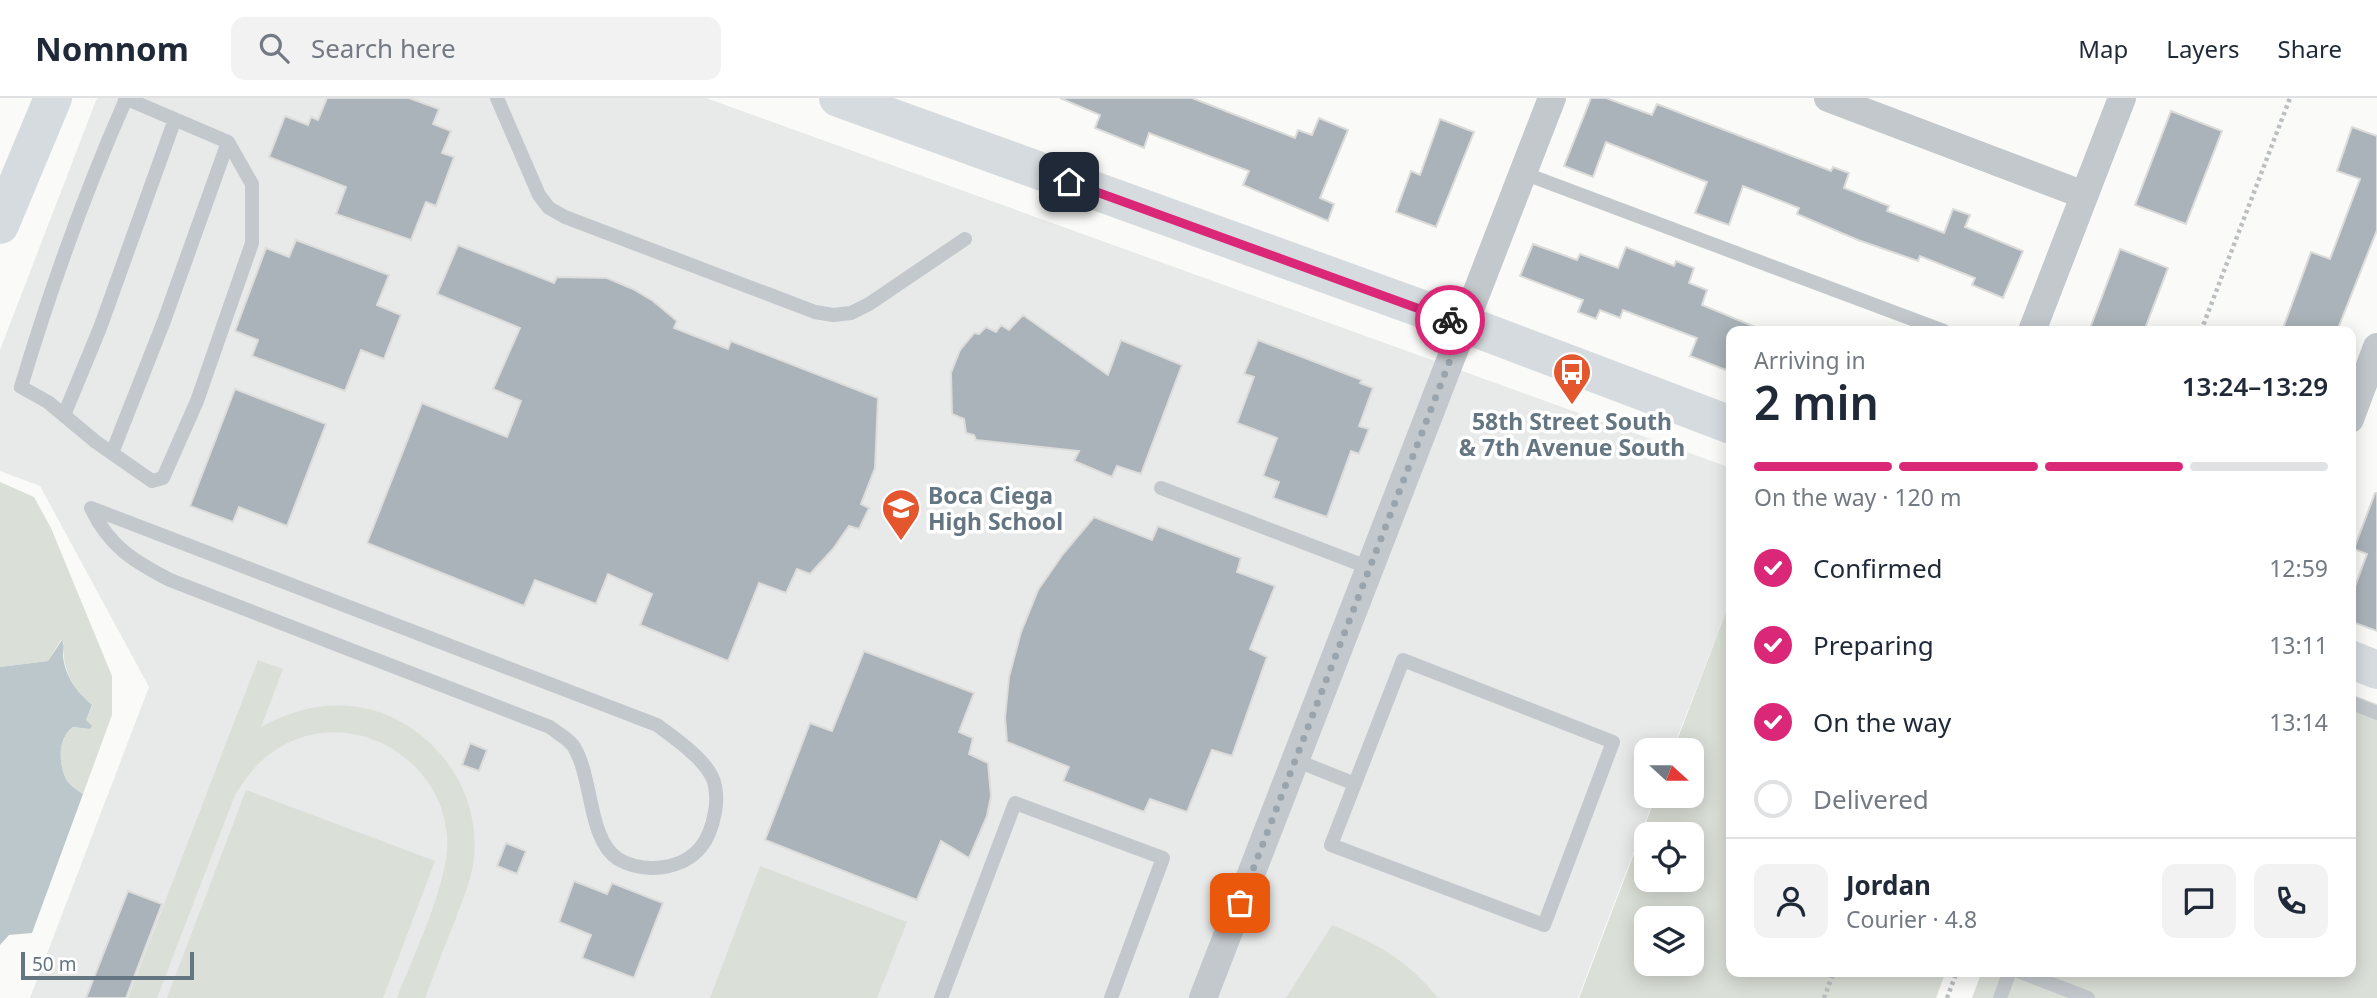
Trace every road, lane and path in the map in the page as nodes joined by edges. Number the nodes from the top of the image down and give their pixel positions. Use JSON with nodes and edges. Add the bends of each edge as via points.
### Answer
{"nodes":[{"id":1,"x":53,"y":98,"type":"edge"},
{"id":2,"x":126,"y":98,"type":"edge"},
{"id":3,"x":497,"y":98,"type":"edge"},
{"id":4,"x":838,"y":98,"type":"edge"},
{"id":5,"x":1552,"y":98,"type":"edge"},
{"id":6,"x":1828,"y":98,"type":"edge"},
{"id":7,"x":2122,"y":98,"type":"edge"},
{"id":8,"x":2290,"y":98,"type":"edge"},
{"id":9,"x":175,"y":119,"type":"junction"},
{"id":10,"x":228,"y":142,"type":"junction"},
{"id":11,"x":1523,"y":173,"type":"junction"},
{"id":12,"x":2084,"y":195,"type":"junction"},
{"id":13,"x":0,"y":225,"type":"edge"},
{"id":14,"x":965,"y":239,"type":"dead end"},
{"id":15,"x":1464,"y":324,"type":"junction"},
{"id":16,"x":1931,"y":326,"type":"edge"},
{"id":17,"x":2034,"y":326,"type":"edge"},
{"id":18,"x":2203,"y":326,"type":"edge"},
{"id":19,"x":2377,"y":347,"type":"edge"},
{"id":20,"x":2356,"y":403,"type":"edge"},
{"id":21,"x":64,"y":415,"type":"junction"},
{"id":22,"x":1726,"y":423,"type":"edge"},
{"id":23,"x":112,"y":453,"type":"junction"},
{"id":24,"x":1161,"y":488,"type":"dead end"},
{"id":25,"x":91,"y":508,"type":"joint"},
{"id":26,"x":1370,"y":568,"type":"junction"},
{"id":27,"x":2356,"y":661,"type":"edge"},
{"id":28,"x":2377,"y":670,"type":"edge"},
{"id":29,"x":2356,"y":704,"type":"edge"},
{"id":30,"x":2377,"y":713,"type":"edge"},
{"id":31,"x":1295,"y":760,"type":"junction"},
{"id":32,"x":1355,"y":784,"type":"junction"},
{"id":33,"x":1832,"y":977,"type":"edge"},
{"id":34,"x":1955,"y":977,"type":"edge"},
{"id":35,"x":2008,"y":977,"type":"edge"},
{"id":36,"x":2034,"y":977,"type":"edge"},
{"id":37,"x":941,"y":998,"type":"edge"},
{"id":38,"x":1111,"y":998,"type":"edge"},
{"id":39,"x":1203,"y":998,"type":"edge"},
{"id":40,"x":1824,"y":998,"type":"edge"},
{"id":41,"x":1947,"y":998,"type":"edge"},
{"id":42,"x":2000,"y":998,"type":"edge"},
{"id":43,"x":2088,"y":998,"type":"edge"}],
"edges":[{"from":1,"to":13,"type":"street"},
{"from":2,"to":9,"type":"lane"},
{"from":2,"to":21,"type":"lane","via":[[21,387]]},
{"from":3,"to":14,"type":"lane","via":[[549,208],[815,312],[851,313]]},
{"from":4,"to":15,"type":"street"},
{"from":5,"to":11,"type":"street"},
{"from":6,"to":12,"type":"street"},
{"from":7,"to":12,"type":"street"},
{"from":8,"to":18,"type":"path"},
{"from":9,"to":10,"type":"lane"},
{"from":9,"to":21,"type":"lane"},
{"from":10,"to":23,"type":"lane"},
{"from":10,"to":23,"type":"lane","via":[[252,184],[252,243],[197,401],[163,478],[152,481]]},
{"from":11,"to":15,"type":"street"},
{"from":11,"to":16,"type":"lane"},
{"from":12,"to":17,"type":"street"},
{"from":15,"to":22,"type":"street"},
{"from":15,"to":26,"type":"street"},
{"from":19,"to":20,"type":"street"},
{"from":21,"to":23,"type":"lane"},
{"from":24,"to":26,"type":"lane"},
{"from":25,"to":25,"type":"lane","via":[[116,546],[138,564],[170,580],[550,727],[573,746],[586,776],[602,843],[617,858],[636,866],[662,868],[685,860],[702,846],[717,802],[712,776],[656,725]]},
{"from":26,"to":31,"type":"street"},
{"from":27,"to":28,"type":"street"},
{"from":29,"to":30,"type":"lane"},
{"from":31,"to":32,"type":"lane"},
{"from":31,"to":39,"type":"street"},
{"from":32,"to":32,"type":"lane","via":[[1331,845],[1544,925],[1613,742],[1403,660]]},
{"from":33,"to":40,"type":"path"},
{"from":34,"to":41,"type":"path"},
{"from":35,"to":42,"type":"lane"},
{"from":36,"to":43,"type":"lane"},
{"from":37,"to":38,"type":"lane","via":[[1015,803],[1163,858]]}]}
